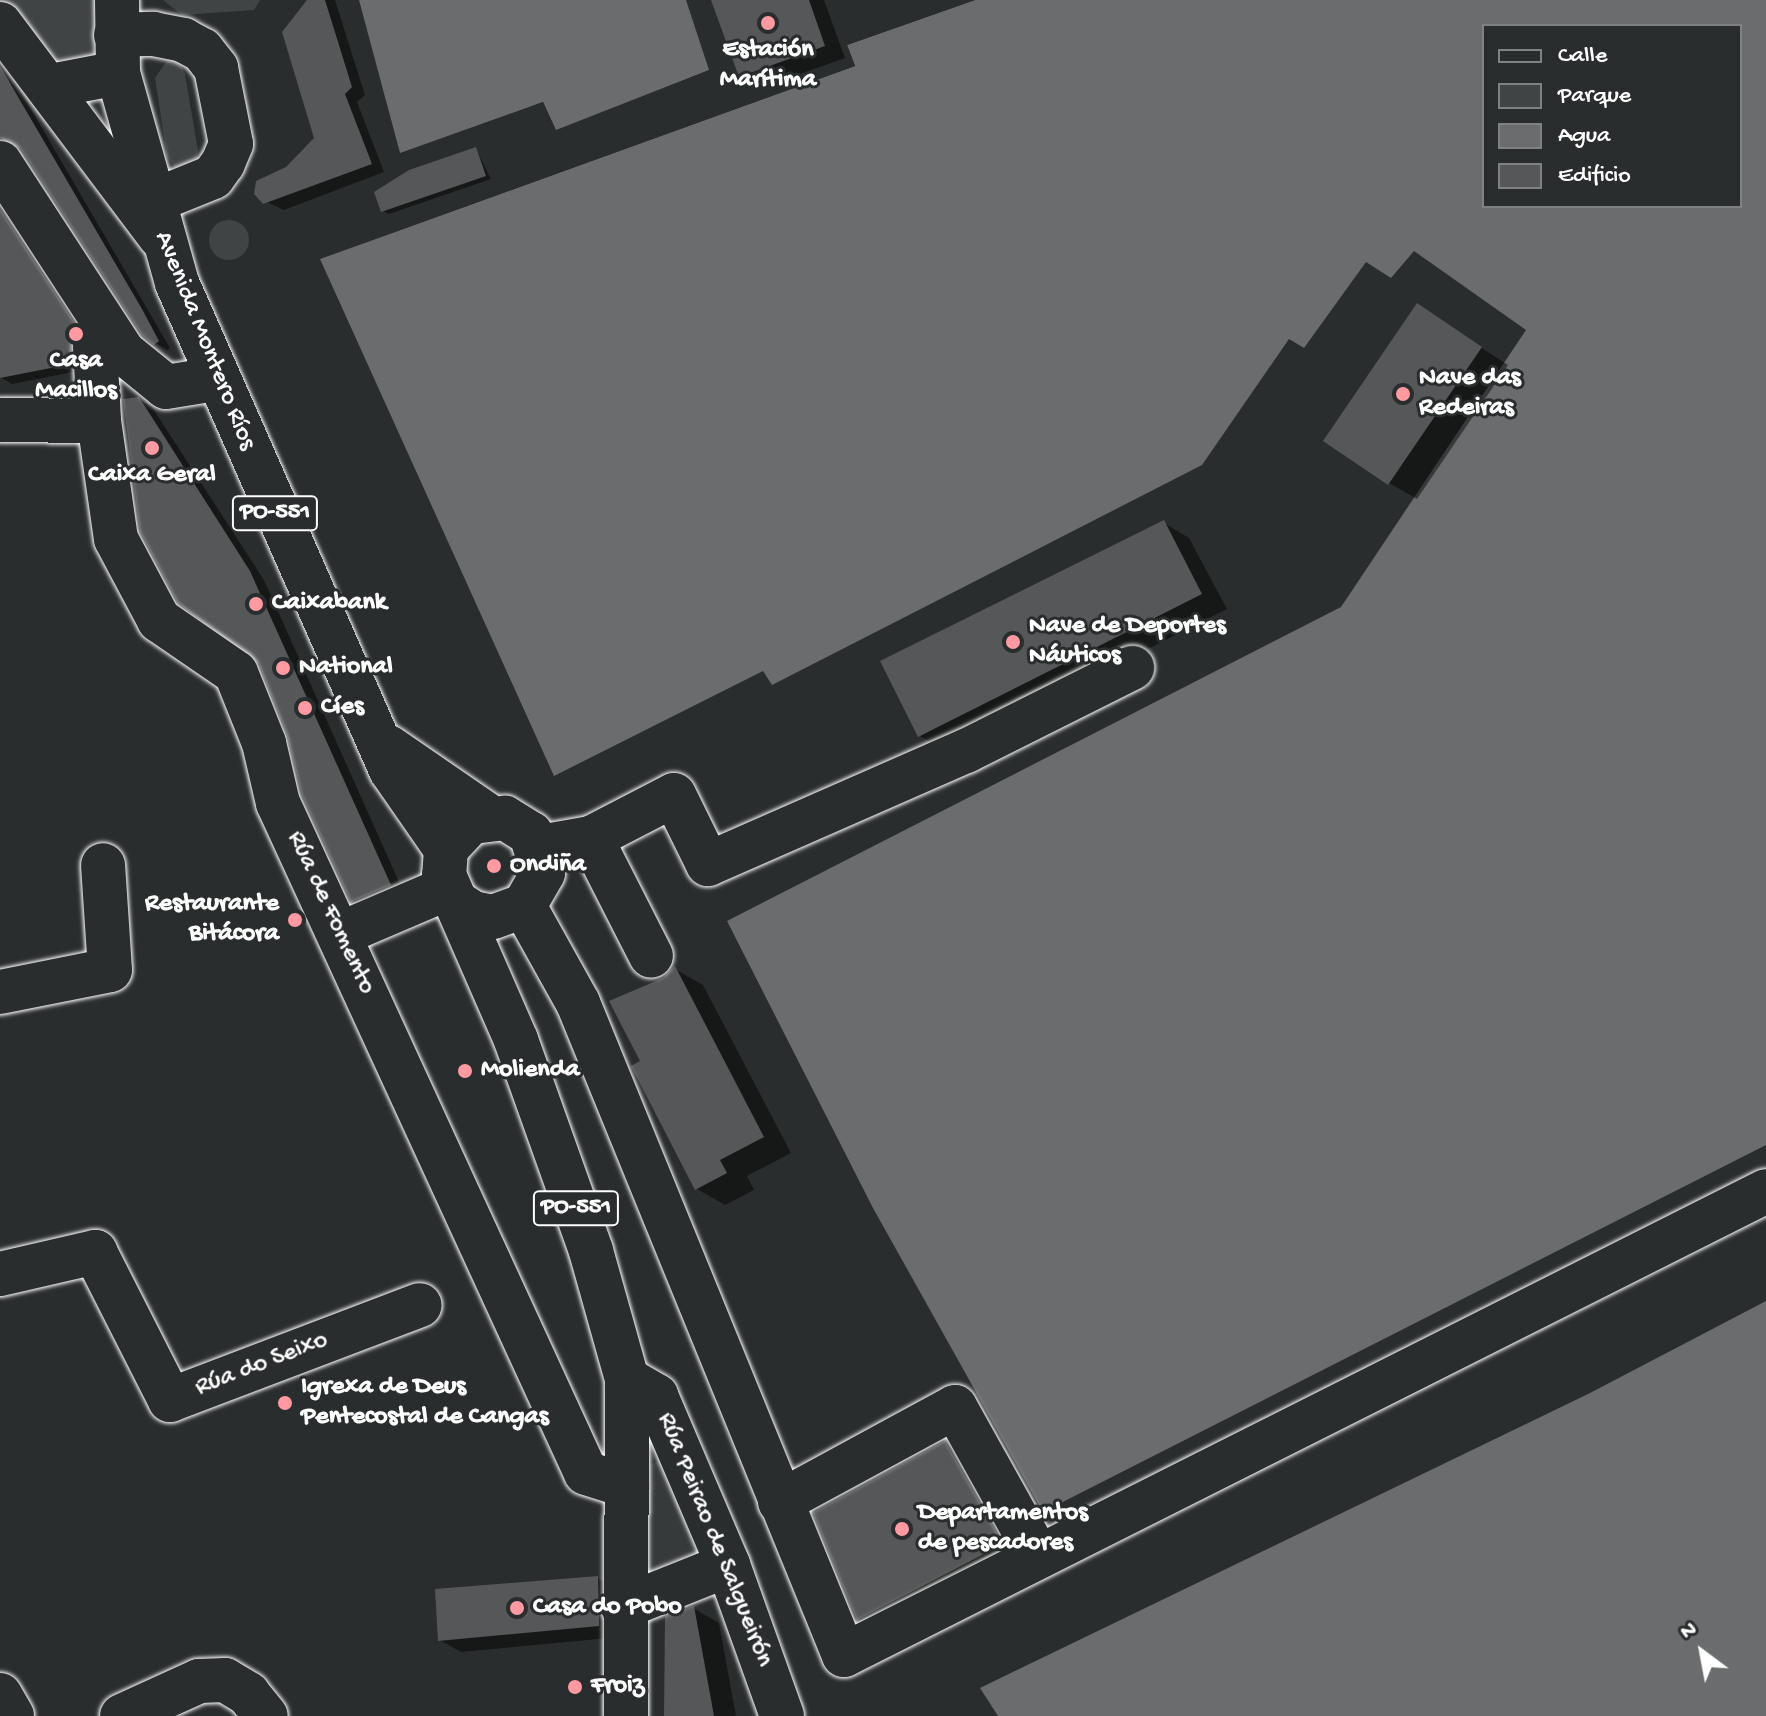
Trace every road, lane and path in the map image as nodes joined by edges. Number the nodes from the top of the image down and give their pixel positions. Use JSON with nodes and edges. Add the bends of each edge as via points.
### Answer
{"nodes":[{"id":1,"x":0,"y":24,"type":"edge"},
{"id":2,"x":117,"y":36,"type":"edge"},
{"id":3,"x":50,"y":86,"type":"junction"},
{"id":4,"x":1,"y":169,"type":"edge"},
{"id":5,"x":157,"y":221,"type":"junction"},
{"id":6,"x":110,"y":334,"type":"junction"},
{"id":7,"x":215,"y":379,"type":"junction"},
{"id":8,"x":0,"y":420,"type":"edge"},
{"id":9,"x":99,"y":421,"type":"junction"},
{"id":10,"x":1132,"y":668,"type":"dead end"},
{"id":11,"x":380,"y":741,"type":"junction"},
{"id":12,"x":490,"y":817,"type":"junction"},
{"id":13,"x":591,"y":838,"type":"junction"},
{"id":14,"x":540,"y":847,"type":"junction"},
{"id":15,"x":103,"y":865,"type":"dead end"},
{"id":16,"x":450,"y":880,"type":"junction"},
{"id":17,"x":519,"y":910,"type":"junction"},
{"id":18,"x":340,"y":934,"type":"junction"},
{"id":19,"x":651,"y":956,"type":"dead end"},
{"id":20,"x":0,"y":992,"type":"edge"},
{"id":21,"x":516,"y":1040,"type":"junction"},
{"id":22,"x":1766,"y":1191,"type":"edge"},
{"id":23,"x":0,"y":1274,"type":"edge"},
{"id":24,"x":420,"y":1305,"type":"dead end"},
{"id":25,"x":627,"y":1379,"type":"junction"},
{"id":26,"x":627,"y":1486,"type":"junction"},
{"id":27,"x":780,"y":1502,"type":"junction"},
{"id":28,"x":1038,"y":1556,"type":"junction"},
{"id":29,"x":728,"y":1565,"type":"junction"},
{"id":30,"x":623,"y":1607,"type":"junction"},
{"id":31,"x":0,"y":1695,"type":"edge"},
{"id":32,"x":12,"y":1716,"type":"edge"},
{"id":33,"x":122,"y":1716,"type":"edge"},
{"id":34,"x":266,"y":1716,"type":"edge"},
{"id":35,"x":626,"y":1716,"type":"edge"},
{"id":36,"x":782,"y":1716,"type":"edge"}],
"edges":[{"from":1,"to":3,"type":"street"},
{"from":2,"to":3,"type":"street"},
{"from":2,"to":5,"type":"street","number":"PO-551"},
{"from":2,"to":5,"type":"street","via":[[153,34],[183,40],[202,50],[216,68],[231,144],[213,177]]},
{"from":3,"to":5,"type":"street"},
{"from":4,"to":6,"type":"street"},
{"from":5,"to":7,"type":"street","name":"Avenida Montero Ríos","number":"PO-551"},
{"from":6,"to":7,"type":"street","via":[[123,352],[166,387]]},
{"from":6,"to":9,"type":"street","name":"Rúa de Fomento","via":[[95,346]]},
{"from":7,"to":11,"type":"street","name":"Avenida Montero Ríos","number":"PO-551"},
{"from":8,"to":9,"type":"street"},
{"from":9,"to":18,"type":"street","name":"Rúa de Fomento","via":[[116,539],[159,620],[236,673],[264,743],[278,803]]},
{"from":10,"to":13,"type":"street","via":[[966,751],[708,864],[674,795]]},
{"from":11,"to":12,"type":"street"},
{"from":11,"to":16,"type":"street","number":"PO-551"},
{"from":12,"to":14,"type":"street","via":[[519,824]]},
{"from":12,"to":16,"type":"street","via":[[456,833]]},
{"from":13,"to":14,"type":"street"},
{"from":13,"to":19,"type":"street"},
{"from":14,"to":17,"type":"street","number":"PO-551","via":[[543,873]]},
{"from":15,"to":20,"type":"street","via":[[110,970]]},
{"from":16,"to":17,"type":"street","via":[[493,917]]},
{"from":16,"to":18,"type":"street"},
{"from":16,"to":21,"type":"street","number":"PO-551"},
{"from":17,"to":21,"type":"street","number":"PO-551","via":[[506,940]]},
{"from":17,"to":27,"type":"street","via":[[578,1003]]},
{"from":18,"to":26,"type":"street","name":"Rúa de Fomento","via":[[586,1473]]},
{"from":21,"to":25,"type":"street","number":"PO-551","via":[[591,1251]]},
{"from":22,"to":28,"type":"street"},
{"from":23,"to":24,"type":"street","name":"Rúa do Seixo","via":[[95,1252],[170,1400]]},
{"from":25,"to":26,"type":"street","number":"PO-551"},
{"from":25,"to":29,"type":"street","name":"Rúa Peirao de Salgueirón","via":[[656,1396]]},
{"from":26,"to":30,"type":"street","number":"PO-551"},
{"from":27,"to":28,"type":"street","via":[[955,1407]]},
{"from":27,"to":28,"type":"street","via":[[844,1655]]},
{"from":29,"to":30,"type":"street"},
{"from":29,"to":36,"type":"street","name":"Rúa Peirao de Salgueirón"},
{"from":30,"to":35,"type":"street","number":"PO-551"},
{"from":31,"to":32,"type":"street"},
{"from":33,"to":34,"type":"street","via":[[199,1681],[225,1680],[248,1694]]}]}
